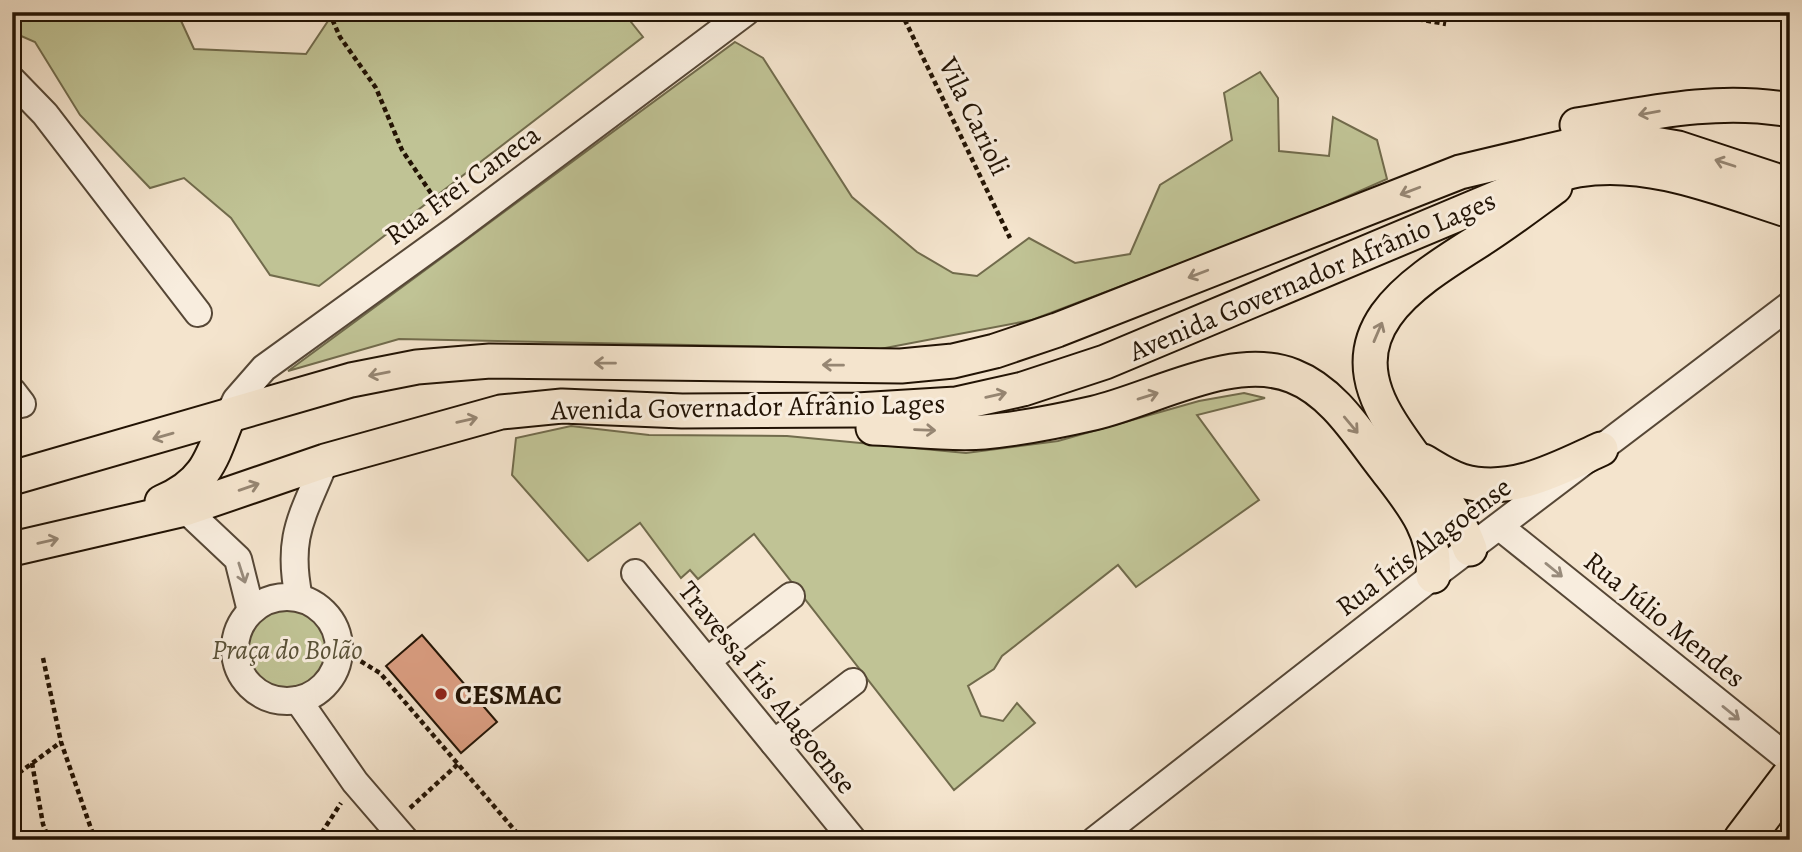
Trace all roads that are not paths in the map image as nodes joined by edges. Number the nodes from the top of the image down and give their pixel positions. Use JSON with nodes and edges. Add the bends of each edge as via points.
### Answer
{"nodes":[{"id":1,"x":746,"y":12,"type":"edge"},
{"id":2,"x":12,"y":80,"type":"edge"},
{"id":3,"x":1790,"y":110,"type":"edge"},
{"id":4,"x":1577,"y":170,"type":"junction"},
{"id":5,"x":1460,"y":172,"type":"junction"},
{"id":6,"x":1790,"y":185,"type":"edge"},
{"id":7,"x":1790,"y":211,"type":"edge"},
{"id":8,"x":1788,"y":309,"type":"edge"},
{"id":9,"x":198,"y":313,"type":"dead end"},
{"id":10,"x":785,"y":411,"type":"junction"},
{"id":11,"x":228,"y":417,"type":"junction"},
{"id":12,"x":1601,"y":449,"type":"junction"},
{"id":13,"x":1418,"y":458,"type":"junction"},
{"id":14,"x":325,"y":461,"type":"junction"},
{"id":15,"x":12,"y":478,"type":"edge"},
{"id":16,"x":185,"y":509,"type":"junction"},
{"id":17,"x":1500,"y":527,"type":"junction"},
{"id":18,"x":84,"y":533,"type":"junction"},
{"id":19,"x":12,"y":549,"type":"edge"},
{"id":20,"x":1470,"y":549,"type":"junction"},
{"id":21,"x":635,"y":573,"type":"dead end"},
{"id":22,"x":1433,"y":576,"type":"junction"},
{"id":23,"x":791,"y":596,"type":"dead end"},
{"id":24,"x":299,"y":598,"type":"junction"},
{"id":25,"x":251,"y":611,"type":"junction"},
{"id":26,"x":706,"y":662,"type":"junction"},
{"id":27,"x":853,"y":682,"type":"dead end"},
{"id":28,"x":298,"y":700,"type":"junction"},
{"id":29,"x":774,"y":743,"type":"junction"},
{"id":30,"x":1790,"y":760,"type":"edge"},
{"id":31,"x":1790,"y":778,"type":"edge"},
{"id":32,"x":398,"y":832,"type":"edge"},
{"id":33,"x":853,"y":840,"type":"edge"},
{"id":34,"x":1095,"y":840,"type":"edge"},
{"id":35,"x":1743,"y":840,"type":"edge"}],
"edges":[{"from":1,"to":11,"type":"street","name":"Rua Frei Caneca","via":[[264,368],[236,400]]},
{"from":2,"to":9,"type":"street","via":[[45,114]]},
{"from":3,"to":5,"type":"main road","one_way":true,"via":[[1690,106],[1572,126]]},
{"from":4,"to":7,"type":"main road","name":"Avenida Governador Afrânio Lages","via":[[1635,169],[1665,174]]},
{"from":10,"to":4,"type":"main road","name":"Avenida Governador Afrânio Lages","one_way":true,"via":[[956,404],[1023,389],[1105,362],[1525,186]]},
{"from":13,"to":4,"type":"main road","one_way":true,"via":[[1391,423],[1371,384],[1370,355],[1376,331],[1404,292]]},
{"from":6,"to":5,"type":"main road","name":"Avenida Governador Afrânio Lages","one_way":true,"via":[[1678,148],[1631,140],[1595,140]]},
{"from":5,"to":11,"type":"main road","name":"Avenida Governador Afrânio Lages","one_way":true,"via":[[1057,330],[953,361],[901,366],[478,362],[417,367],[351,380]]},
{"from":8,"to":12,"type":"street","name":"Rua Íris Alagoense"},
{"from":14,"to":10,"type":"main road","name":"Avenida Governador Afrânio Lages","one_way":true,"via":[[501,412],[562,406]]},
{"from":10,"to":22,"type":"main road","one_way":true,"via":[[868,428],[983,432],[1095,413],[1227,372],[1267,368],[1321,391],[1352,424],[1415,505],[1427,529]]},
{"from":11,"to":15,"type":"main road","name":"Avenida Governador Afrânio Lages","one_way":true},
{"from":11,"to":18,"type":"main road","via":[[202,477],[191,487]]},
{"from":12,"to":13,"type":"main road","via":[[1538,478],[1492,486],[1460,481]]},
{"from":12,"to":17,"type":"street","name":"Rua Íris Alagoense"},
{"from":13,"to":20,"type":"main road","via":[[1449,503]]},
{"from":16,"to":14,"type":"main road","name":"Avenida Governador Afrânio Lages","one_way":true},
{"from":14,"to":24,"type":"street","via":[[292,550]]},
{"from":16,"to":18,"type":"main road","name":"Avenida Governador Afrânio Lages"},
{"from":16,"to":25,"type":"street","one_way":true,"via":[[237,559]]},
{"from":17,"to":20,"type":"street","name":"Rua Íris Alagoense"},
{"from":17,"to":30,"type":"street","name":"Rua Júlio Mendes","one_way":true},
{"from":19,"to":18,"type":"main road","name":"Avenida Governador Afrânio Lages","one_way":true},
{"from":20,"to":22,"type":"street","name":"Rua Íris Alagoense"},
{"from":21,"to":26,"type":"street","name":"Travessa Íris Alagoense"},
{"from":22,"to":34,"type":"street","name":"Rua Íris Alagoense"},
{"from":23,"to":26,"type":"street"},
{"from":24,"to":25,"type":"street","via":[[273,599]]},
{"from":24,"to":28,"type":"street","via":[[327,616],[337,631],[340,648],[335,671],[320,690]]},
{"from":25,"to":28,"type":"street","via":[[235,640],[241,673],[265,696]]},
{"from":26,"to":29,"type":"street","name":"Travessa Íris Alagoense"},
{"from":27,"to":29,"type":"street"},
{"from":28,"to":32,"type":"street","via":[[355,782]]},
{"from":29,"to":33,"type":"street","name":"Travessa Íris Alagoense"},
{"from":31,"to":35,"type":"highway"}]}
